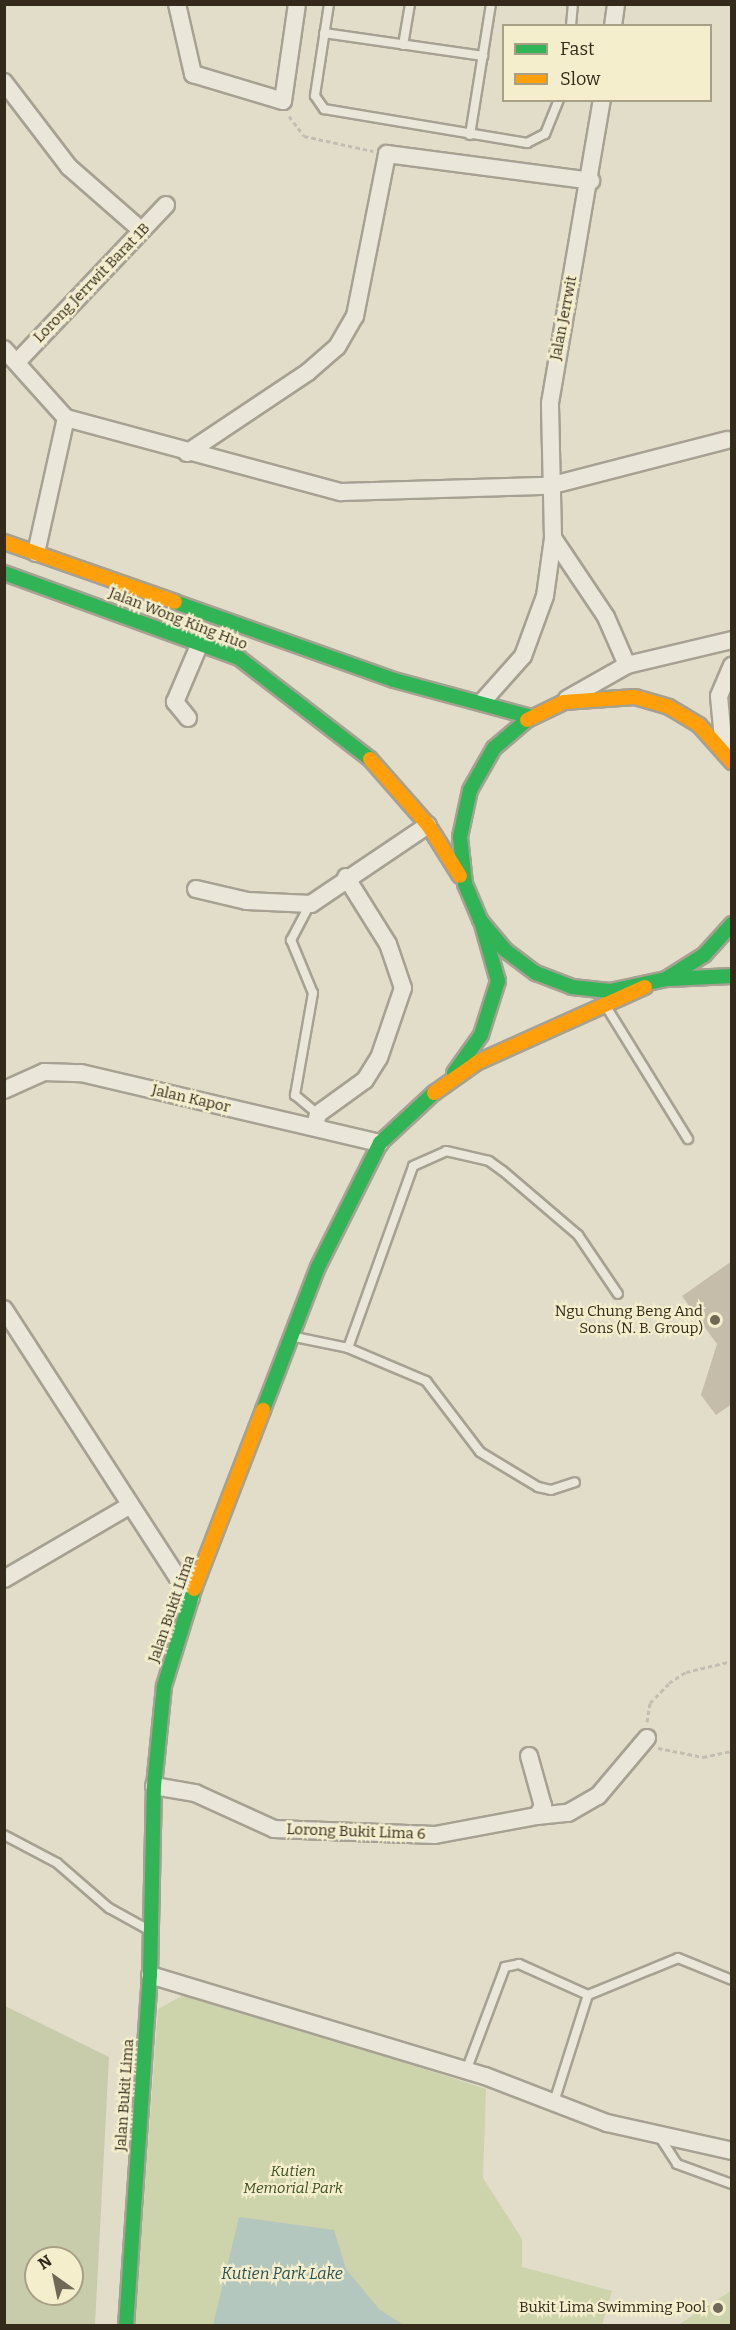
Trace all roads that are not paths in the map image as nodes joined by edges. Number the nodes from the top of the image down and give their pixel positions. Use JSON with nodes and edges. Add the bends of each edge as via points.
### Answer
{"nodes":[{"id":1,"x":177,"y":4,"type":"edge"},
{"id":2,"x":297,"y":4,"type":"edge"},
{"id":3,"x":329,"y":4,"type":"edge"},
{"id":4,"x":410,"y":4,"type":"edge"},
{"id":5,"x":491,"y":4,"type":"edge"},
{"id":6,"x":573,"y":4,"type":"edge"},
{"id":7,"x":616,"y":4,"type":"edge"},
{"id":8,"x":571,"y":24,"type":"edge"},
{"id":9,"x":613,"y":24,"type":"edge"},
{"id":10,"x":324,"y":33,"type":"junction"},
{"id":11,"x":404,"y":45,"type":"junction"},
{"id":12,"x":483,"y":56,"type":"junction"},
{"id":13,"x":4,"y":82,"type":"edge"},
{"id":14,"x":558,"y":102,"type":"edge"},
{"id":15,"x":602,"y":102,"type":"edge"},
{"id":16,"x":470,"y":135,"type":"junction"},
{"id":17,"x":591,"y":182,"type":"junction"},
{"id":18,"x":166,"y":206,"type":"dead end"},
{"id":19,"x":141,"y":230,"type":"junction"},
{"id":20,"x":4,"y":349,"type":"edge"},
{"id":21,"x":18,"y":361,"type":"junction"},
{"id":22,"x":66,"y":418,"type":"junction"},
{"id":23,"x":727,"y":440,"type":"dead end"},
{"id":24,"x":187,"y":453,"type":"junction"},
{"id":25,"x":549,"y":486,"type":"junction"},
{"id":26,"x":553,"y":538,"type":"junction"},
{"id":27,"x":4,"y":542,"type":"edge"},
{"id":28,"x":36,"y":553,"type":"junction"},
{"id":29,"x":4,"y":573,"type":"edge"},
{"id":30,"x":732,"y":639,"type":"edge"},
{"id":31,"x":200,"y":643,"type":"junction"},
{"id":32,"x":627,"y":665,"type":"junction"},
{"id":33,"x":732,"y":666,"type":"edge"},
{"id":34,"x":482,"y":702,"type":"junction"},
{"id":35,"x":564,"y":702,"type":"junction"},
{"id":36,"x":531,"y":717,"type":"junction"},
{"id":37,"x":188,"y":718,"type":"dead end"},
{"id":38,"x":728,"y":756,"type":"edge"},
{"id":39,"x":428,"y":825,"type":"junction"},
{"id":40,"x":346,"y":877,"type":"junction"},
{"id":41,"x":465,"y":884,"type":"junction"},
{"id":42,"x":196,"y":889,"type":"dead end"},
{"id":43,"x":311,"y":904,"type":"junction"},
{"id":44,"x":480,"y":920,"type":"junction"},
{"id":45,"x":732,"y":924,"type":"edge"},
{"id":46,"x":732,"y":976,"type":"edge"},
{"id":47,"x":666,"y":979,"type":"junction"},
{"id":48,"x":648,"y":985,"type":"junction"},
{"id":49,"x":607,"y":1008,"type":"junction"},
{"id":50,"x":452,"y":1076,"type":"junction"},
{"id":51,"x":4,"y":1090,"type":"edge"},
{"id":52,"x":317,"y":1120,"type":"junction"},
{"id":53,"x":688,"y":1139,"type":"dead end"},
{"id":54,"x":380,"y":1143,"type":"junction"},
{"id":55,"x":618,"y":1294,"type":"dead end"},
{"id":56,"x":4,"y":1309,"type":"edge"},
{"id":57,"x":295,"y":1337,"type":"junction"},
{"id":58,"x":348,"y":1348,"type":"junction"},
{"id":59,"x":575,"y":1482,"type":"dead end"},
{"id":60,"x":127,"y":1507,"type":"junction"},
{"id":61,"x":4,"y":1579,"type":"edge"},
{"id":62,"x":190,"y":1598,"type":"junction"},
{"id":63,"x":647,"y":1738,"type":"road end"},
{"id":64,"x":529,"y":1756,"type":"dead end"},
{"id":65,"x":154,"y":1786,"type":"junction"},
{"id":66,"x":537,"y":1816,"type":"junction"},
{"id":67,"x":4,"y":1835,"type":"edge"},
{"id":68,"x":149,"y":1930,"type":"junction"},
{"id":69,"x":150,"y":1975,"type":"junction"},
{"id":70,"x":732,"y":1980,"type":"edge"},
{"id":71,"x":588,"y":1995,"type":"junction"},
{"id":72,"x":466,"y":2071,"type":"junction"},
{"id":73,"x":554,"y":2102,"type":"junction"},
{"id":74,"x":659,"y":2136,"type":"junction"},
{"id":75,"x":732,"y":2151,"type":"edge"},
{"id":76,"x":732,"y":2184,"type":"edge"},
{"id":77,"x":126,"y":2325,"type":"edge"}],
"edges":[{"from":1,"to":2,"type":"street","via":[[193,74],[283,101]]},
{"from":3,"to":10,"type":"lane"},
{"from":4,"to":11,"type":"lane"},
{"from":5,"to":12,"type":"lane"},
{"from":6,"to":8,"type":"lane"},
{"from":7,"to":9,"type":"street"},
{"from":10,"to":11,"type":"lane"},
{"from":10,"to":16,"type":"lane","via":[[315,96],[324,110]]},
{"from":11,"to":12,"type":"lane"},
{"from":12,"to":16,"type":"lane"},
{"from":13,"to":19,"type":"street","via":[[69,166]]},
{"from":14,"to":16,"type":"lane","via":[[545,134],[534,142]]},
{"from":15,"to":17,"type":"street","name":"Jalan Jerrwit"},
{"from":17,"to":24,"type":"street","via":[[387,154],[355,316],[337,347],[308,372]]},
{"from":17,"to":25,"type":"street","name":"Jalan Jerrwit","via":[[554,371]]},
{"from":18,"to":19,"type":"street","name":"Lorong Jerrwit Barat 1B"},
{"from":19,"to":21,"type":"street","name":"Lorong Jerrwit Barat 1B"},
{"from":20,"to":21,"type":"street"},
{"from":21,"to":22,"type":"street"},
{"from":22,"to":24,"type":"street"},
{"from":22,"to":28,"type":"street"},
{"from":23,"to":25,"type":"street"},
{"from":24,"to":25,"type":"street","via":[[341,492]]},
{"from":25,"to":26,"type":"street","name":"Jalan Jerrwit"},
{"from":26,"to":32,"type":"street","via":[[606,617]]},
{"from":26,"to":34,"type":"street","name":"Jalan Jerrwit","via":[[538,624],[523,656]]},
{"from":27,"to":28,"type":"main road","name":"Jalan Wong King Huo"},
{"from":28,"to":34,"type":"main road","name":"Jalan Wong King Huo","via":[[394,680]]},
{"from":29,"to":31,"type":"main road","name":"Jalan Wong King Huo"},
{"from":30,"to":32,"type":"street"},
{"from":31,"to":37,"type":"street","via":[[175,702]]},
{"from":31,"to":39,"type":"main road","name":"Jalan Wong King Huo","via":[[239,658],[325,718],[366,754]]},
{"from":32,"to":35,"type":"street"},
{"from":33,"to":38,"type":"street","via":[[719,696]]},
{"from":34,"to":36,"type":"main road","name":"Jalan Wong King Huo"},
{"from":35,"to":36,"type":"main road"},
{"from":35,"to":38,"type":"main road","via":[[599,695],[646,700],[699,725]]},
{"from":36,"to":41,"type":"main road","via":[[494,748],[470,790],[460,837]]},
{"from":39,"to":40,"type":"street"},
{"from":39,"to":41,"type":"main road","name":"Jalan Wong King Huo"},
{"from":40,"to":43,"type":"street"},
{"from":40,"to":52,"type":"street","via":[[388,944],[403,988],[390,1036],[365,1080]]},
{"from":41,"to":44,"type":"main road"},
{"from":42,"to":43,"type":"street","via":[[247,901]]},
{"from":43,"to":52,"type":"lane","via":[[291,940],[313,993],[296,1095]]},
{"from":44,"to":48,"type":"main road","via":[[505,950],[545,976],[572,987],[610,991]]},
{"from":44,"to":50,"type":"main road","via":[[498,981],[493,1008]]},
{"from":45,"to":47,"type":"main road","via":[[704,956]]},
{"from":46,"to":47,"type":"main road"},
{"from":47,"to":48,"type":"main road"},
{"from":48,"to":49,"type":"main road"},
{"from":49,"to":50,"type":"main road"},
{"from":49,"to":53,"type":"lane"},
{"from":50,"to":54,"type":"main road","name":"Jalan Bukit Lima"},
{"from":51,"to":52,"type":"street","name":"Jalan Kapor","via":[[44,1072],[81,1073]]},
{"from":52,"to":54,"type":"street","name":"Jalan Kapor"},
{"from":54,"to":57,"type":"main road","name":"Jalan Bukit Lima","via":[[322,1257]]},
{"from":55,"to":58,"type":"lane","via":[[578,1235],[503,1171],[489,1161],[446,1151],[413,1166]]},
{"from":56,"to":60,"type":"street"},
{"from":57,"to":58,"type":"lane"},
{"from":57,"to":62,"type":"main road","name":"Jalan Bukit Lima"},
{"from":58,"to":59,"type":"lane","via":[[426,1381],[480,1452],[538,1487],[551,1490]]},
{"from":60,"to":61,"type":"street"},
{"from":60,"to":62,"type":"street"},
{"from":62,"to":65,"type":"main road","name":"Jalan Bukit Lima","via":[[164,1686]]},
{"from":63,"to":66,"type":"street","name":"Lorong Bukit Lima 6","via":[[598,1797],[557,1816]]},
{"from":64,"to":66,"type":"street","via":[[543,1806]]},
{"from":65,"to":66,"type":"street","name":"Lorong Bukit Lima 6","via":[[195,1793],[274,1828],[305,1833],[435,1835]]},
{"from":65,"to":68,"type":"main road","name":"Jalan Bukit Lima"},
{"from":67,"to":68,"type":"lane","via":[[57,1863],[108,1908]]},
{"from":68,"to":69,"type":"main road","name":"Jalan Bukit Lima"},
{"from":69,"to":72,"type":"street"},
{"from":69,"to":77,"type":"main road","name":"Jalan Bukit Lima"},
{"from":70,"to":71,"type":"lane","via":[[678,1958]]},
{"from":71,"to":72,"type":"lane","via":[[519,1964],[505,1968]]},
{"from":71,"to":73,"type":"lane"},
{"from":72,"to":73,"type":"street"},
{"from":73,"to":74,"type":"street"},
{"from":74,"to":75,"type":"street"},
{"from":74,"to":76,"type":"lane","via":[[677,2164]]}]}
